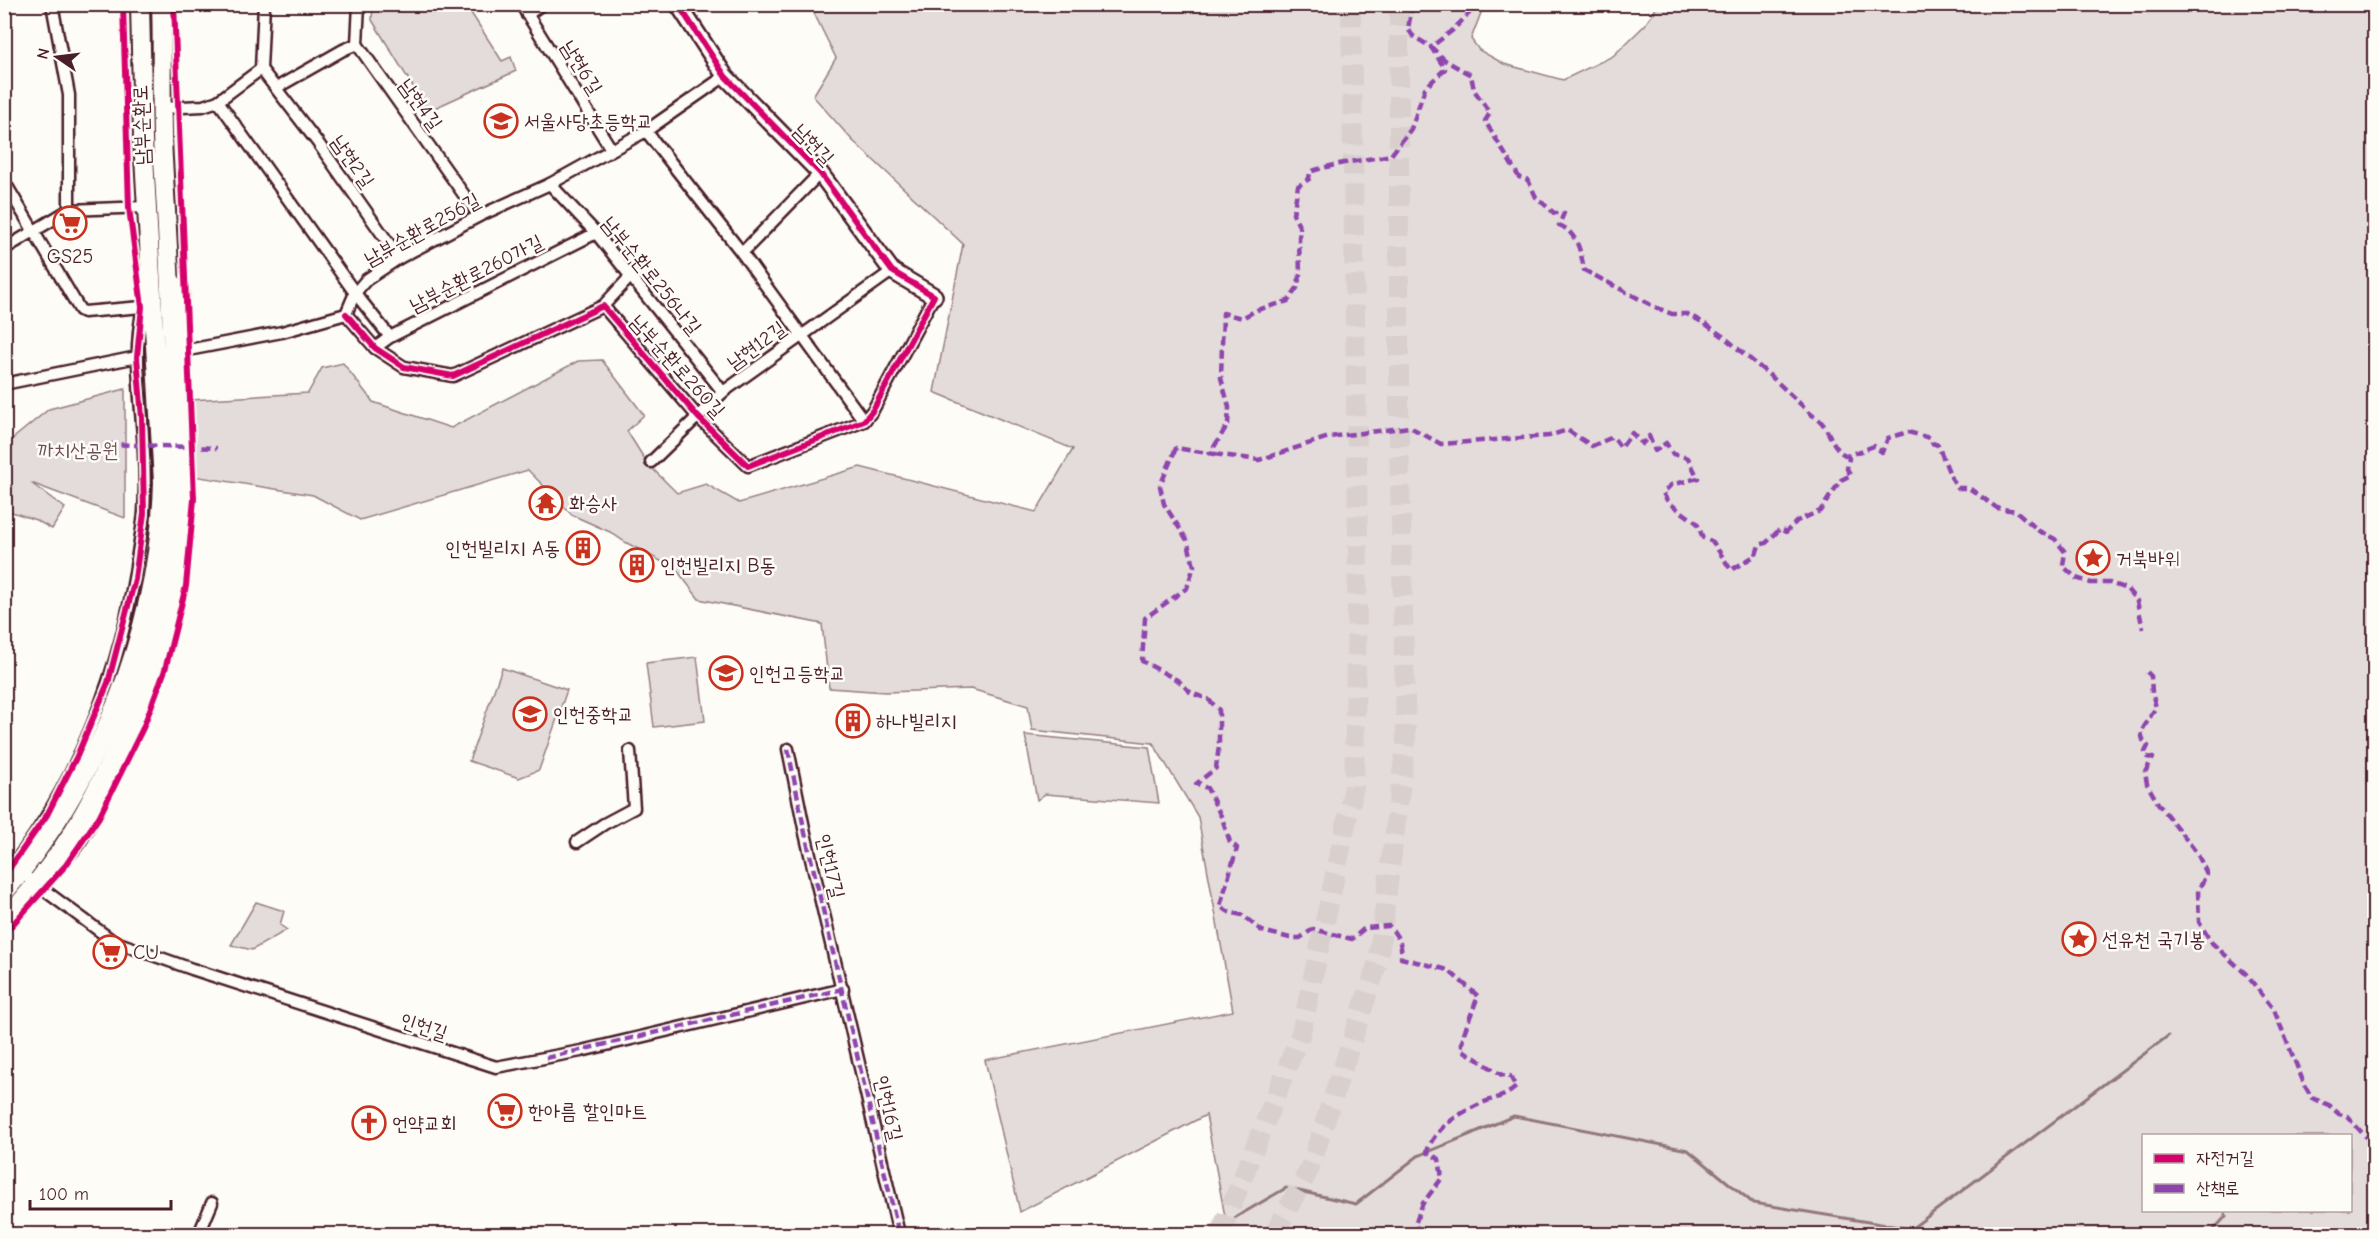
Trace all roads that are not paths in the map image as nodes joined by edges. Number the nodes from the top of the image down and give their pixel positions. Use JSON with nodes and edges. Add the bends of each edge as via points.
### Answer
{"nodes":[{"id":1,"x":52,"y":4,"type":"edge"},
{"id":2,"x":140,"y":4,"type":"edge"},
{"id":3,"x":161,"y":4,"type":"edge"},
{"id":4,"x":264,"y":4,"type":"edge"},
{"id":5,"x":359,"y":4,"type":"edge"},
{"id":6,"x":521,"y":4,"type":"edge"},
{"id":7,"x":542,"y":4,"type":"edge"},
{"id":8,"x":678,"y":4,"type":"edge"},
{"id":9,"x":527,"y":15,"type":"junction"},
{"id":10,"x":357,"y":44,"type":"junction"},
{"id":11,"x":261,"y":69,"type":"junction"},
{"id":12,"x":725,"y":76,"type":"junction"},
{"id":13,"x":276,"y":88,"type":"junction"},
{"id":14,"x":141,"y":90,"type":"junction"},
{"id":15,"x":218,"y":101,"type":"junction"},
{"id":16,"x":162,"y":105,"type":"junction"},
{"id":17,"x":646,"y":131,"type":"junction"},
{"id":18,"x":611,"y":149,"type":"junction"},
{"id":19,"x":144,"y":151,"type":"junction"},
{"id":20,"x":163,"y":156,"type":"junction"},
{"id":21,"x":820,"y":173,"type":"junction"},
{"id":22,"x":4,"y":181,"type":"edge"},
{"id":23,"x":550,"y":184,"type":"junction"},
{"id":24,"x":147,"y":207,"type":"junction"},
{"id":25,"x":69,"y":210,"type":"junction"},
{"id":26,"x":479,"y":216,"type":"junction"},
{"id":27,"x":34,"y":231,"type":"junction"},
{"id":28,"x":596,"y":233,"type":"junction"},
{"id":29,"x":4,"y":249,"type":"edge"},
{"id":30,"x":742,"y":253,"type":"junction"},
{"id":31,"x":399,"y":258,"type":"junction"},
{"id":32,"x":892,"y":271,"type":"junction"},
{"id":33,"x":171,"y":274,"type":"junction"},
{"id":34,"x":631,"y":276,"type":"junction"},
{"id":35,"x":152,"y":284,"type":"junction"},
{"id":36,"x":355,"y":293,"type":"junction"},
{"id":37,"x":934,"y":296,"type":"joint"},
{"id":38,"x":603,"y":306,"type":"junction"},
{"id":39,"x":142,"y":307,"type":"junction"},
{"id":40,"x":346,"y":314,"type":"junction"},
{"id":41,"x":800,"y":335,"type":"junction"},
{"id":42,"x":390,"y":337,"type":"junction"},
{"id":43,"x":375,"y":348,"type":"junction"},
{"id":44,"x":183,"y":351,"type":"junction"},
{"id":45,"x":137,"y":357,"type":"junction"},
{"id":46,"x":4,"y":384,"type":"edge"},
{"id":47,"x":723,"y":392,"type":"junction"},
{"id":48,"x":698,"y":417,"type":"junction"},
{"id":49,"x":864,"y":421,"type":"junction"},
{"id":50,"x":651,"y":462,"type":"dead end"},
{"id":51,"x":788,"y":749,"type":"dead end"},
{"id":52,"x":630,"y":751,"type":"dead end"},
{"id":53,"x":577,"y":842,"type":"dead end"},
{"id":54,"x":13,"y":874,"type":"edge"},
{"id":55,"x":39,"y":881,"type":"junction"},
{"id":56,"x":4,"y":893,"type":"edge"},
{"id":57,"x":4,"y":922,"type":"edge"},
{"id":58,"x":843,"y":990,"type":"junction"},
{"id":59,"x":212,"y":1203,"type":"dead end"},
{"id":60,"x":199,"y":1234,"type":"edge"},
{"id":61,"x":899,"y":1234,"type":"edge"}],
"edges":[{"from":1,"to":25,"type":"street","via":[[69,95]]},
{"from":2,"to":14,"type":"main road","name":"남부순환로"},
{"from":3,"to":16,"type":"main road","name":"남부순환로"},
{"from":4,"to":11,"type":"street"},
{"from":5,"to":10,"type":"street"},
{"from":6,"to":9,"type":"street","name":"남현6길"},
{"from":7,"to":9,"type":"street"},
{"from":8,"to":12,"type":"street","name":"남현길"},
{"from":9,"to":18,"type":"street","name":"남현6길"},
{"from":10,"to":13,"type":"street"},
{"from":10,"to":26,"type":"street","name":"남현4길"},
{"from":11,"to":13,"type":"street","name":"남현2길"},
{"from":11,"to":15,"type":"street"},
{"from":12,"to":17,"type":"street","name":"남부순환로256길"},
{"from":12,"to":21,"type":"street","name":"남현길"},
{"from":13,"to":31,"type":"street","name":"남현2길"},
{"from":14,"to":16,"type":"main road","via":[[150,107]]},
{"from":14,"to":19,"type":"main road","name":"남부순환로"},
{"from":15,"to":16,"type":"street","via":[[203,106]]},
{"from":15,"to":36,"type":"street"},
{"from":16,"to":20,"type":"main road","name":"남부순환로"},
{"from":17,"to":18,"type":"street","name":"남부순환로256길"},
{"from":17,"to":30,"type":"street"},
{"from":18,"to":23,"type":"street","name":"남부순환로256길"},
{"from":19,"to":20,"type":"main road","via":[[151,142]]},
{"from":19,"to":24,"type":"main road","name":"남부순환로"},
{"from":20,"to":33,"type":"main road","name":"남부순환로"},
{"from":21,"to":30,"type":"street"},
{"from":21,"to":32,"type":"street","name":"남현길"},
{"from":22,"to":27,"type":"street"},
{"from":23,"to":26,"type":"street","name":"남부순환로256길"},
{"from":23,"to":28,"type":"street","name":"남부순환로256나길"},
{"from":24,"to":25,"type":"street"},
{"from":24,"to":35,"type":"main road","name":"남부순환로"},
{"from":25,"to":27,"type":"street"},
{"from":26,"to":31,"type":"street","name":"남부순환로256길"},
{"from":27,"to":29,"type":"street"},
{"from":27,"to":39,"type":"street","via":[[80,310]]},
{"from":28,"to":34,"type":"street","name":"남부순환로256나길"},
{"from":28,"to":42,"type":"street","name":"남부순환로260가길"},
{"from":30,"to":41,"type":"street"},
{"from":31,"to":36,"type":"street","name":"남부순환로256길","via":[[366,280]]},
{"from":32,"to":37,"type":"street","name":"남현길"},
{"from":32,"to":41,"type":"street","name":"남현12길"},
{"from":33,"to":44,"type":"street","via":[[183,293]]},
{"from":33,"to":55,"type":"main road","name":"남부순환로","via":[[177,502],[170,566],[153,648],[112,755],[75,828]]},
{"from":34,"to":38,"type":"street"},
{"from":34,"to":47,"type":"street","name":"남부순환로256나길"},
{"from":35,"to":39,"type":"street"},
{"from":35,"to":54,"type":"main road","name":"남부순환로","via":[[163,482],[150,591],[102,734],[61,814]]},
{"from":36,"to":40,"type":"street","name":"남부순환로256길"},
{"from":36,"to":42,"type":"street"},
{"from":37,"to":49,"type":"street"},
{"from":38,"to":43,"type":"street","via":[[453,376],[404,367]]},
{"from":38,"to":48,"type":"street","name":"남부순환로260길"},
{"from":39,"to":45,"type":"street"},
{"from":40,"to":43,"type":"street"},
{"from":40,"to":44,"type":"street","via":[[282,332]]},
{"from":41,"to":47,"type":"street","name":"남현12길"},
{"from":41,"to":49,"type":"street"},
{"from":42,"to":43,"type":"street","name":"남부순환로260가길"},
{"from":44,"to":55,"type":"street","via":[[189,500],[180,580],[161,664],[142,720],[96,813],[63,864]]},
{"from":45,"to":46,"type":"street"},
{"from":45,"to":54,"type":"street","via":[[144,513],[123,631],[108,683],[77,756]]},
{"from":47,"to":48,"type":"street","name":"남현12길"},
{"from":48,"to":49,"type":"street","name":"남부순환로260길","via":[[748,466]]},
{"from":48,"to":50,"type":"street","name":"남현12길"},
{"from":51,"to":58,"type":"street","name":"인헌17길"},
{"from":52,"to":53,"type":"street","via":[[634,808]]},
{"from":54,"to":55,"type":"street","name":"인헌길"},
{"from":54,"to":56,"type":"main road","name":"남부순환로"},
{"from":55,"to":57,"type":"main road","name":"남부순환로"},
{"from":55,"to":58,"type":"street","name":"인헌길","via":[[113,941],[496,1067]]},
{"from":58,"to":61,"type":"street","name":"인헌16길"},
{"from":59,"to":60,"type":"street"}]}
